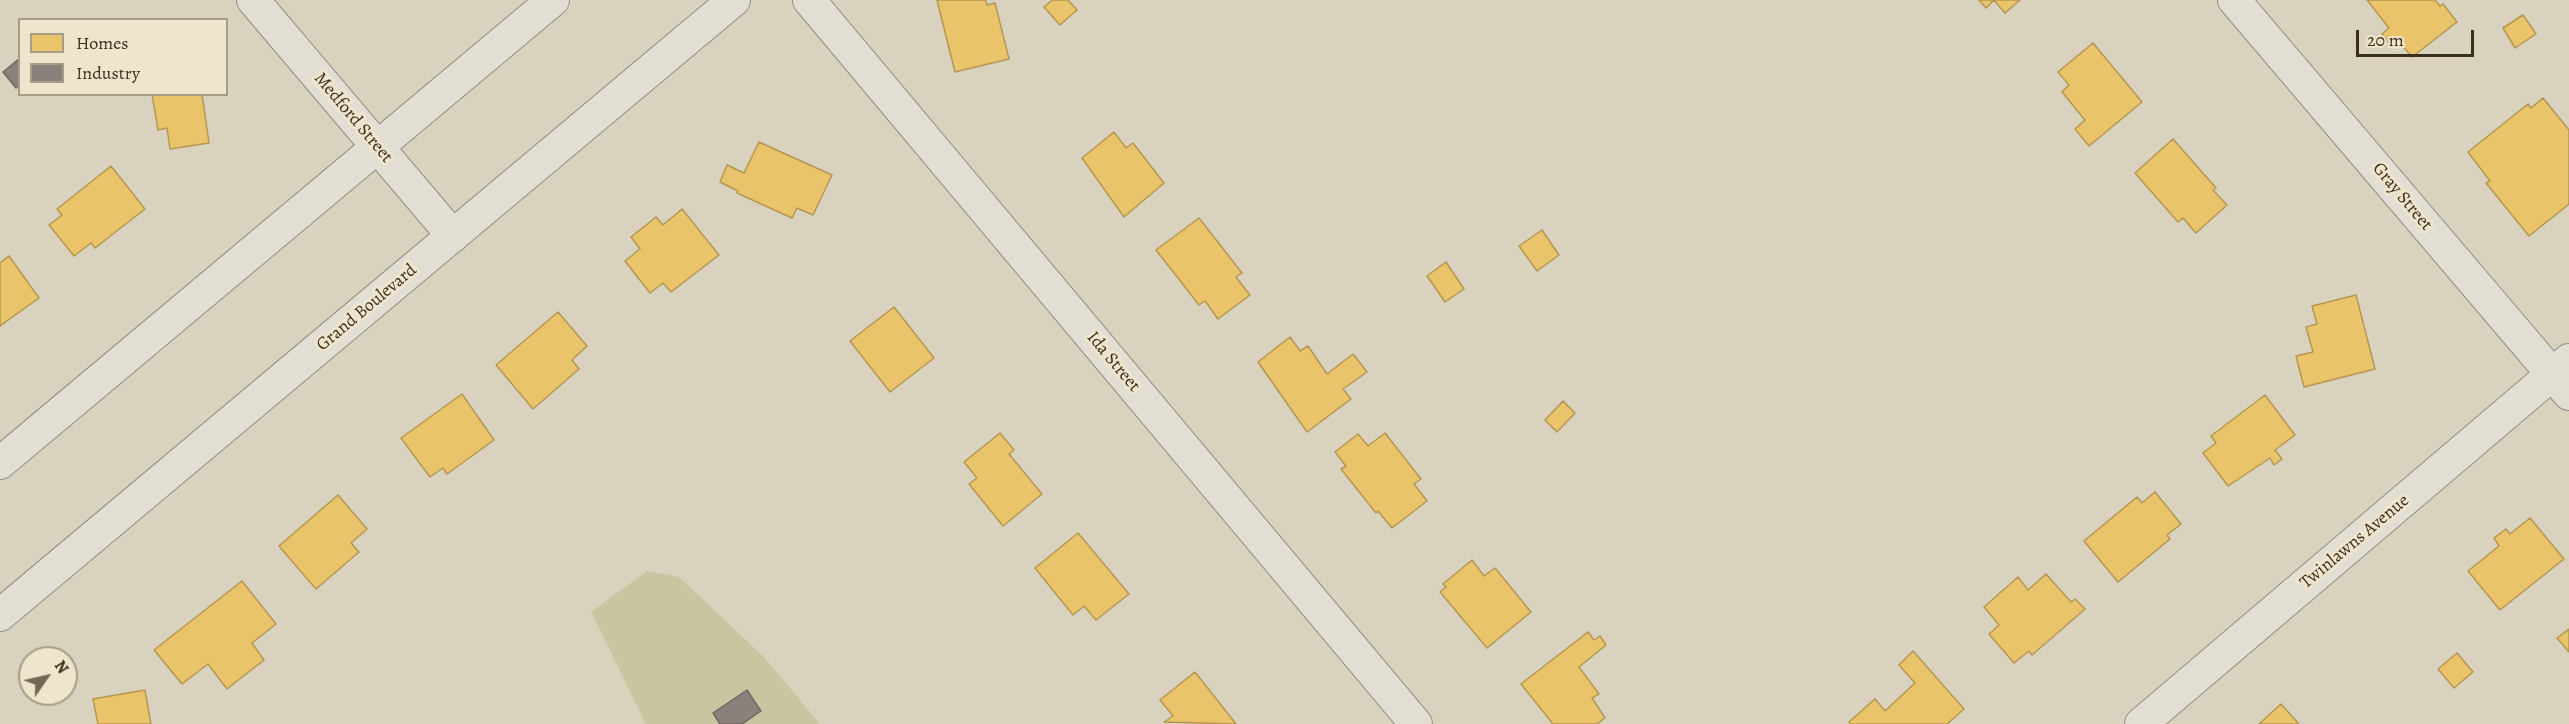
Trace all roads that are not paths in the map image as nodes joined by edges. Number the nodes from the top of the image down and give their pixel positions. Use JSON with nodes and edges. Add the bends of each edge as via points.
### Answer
{"nodes":[{"id":1,"x":253,"y":0,"type":"edge"},
{"id":2,"x":553,"y":0,"type":"edge"},
{"id":3,"x":734,"y":0,"type":"edge"},
{"id":4,"x":809,"y":0,"type":"edge"},
{"id":5,"x":2234,"y":0,"type":"edge"},
{"id":6,"x":378,"y":148,"type":"junction"},
{"id":7,"x":453,"y":236,"type":"junction"},
{"id":8,"x":2563,"y":376,"type":"edge"},
{"id":9,"x":0,"y":463,"type":"edge"},
{"id":10,"x":0,"y":615,"type":"edge"},
{"id":11,"x":1416,"y":724,"type":"edge"},
{"id":12,"x":2141,"y":724,"type":"edge"}],
"edges":[{"from":1,"to":6,"type":"street","name":"Medford Street"},
{"from":2,"to":6,"type":"street"},
{"from":3,"to":7,"type":"street","name":"Grand Boulevard"},
{"from":4,"to":11,"type":"street","name":"Ida Street"},
{"from":5,"to":8,"type":"street","name":"Gray Street"},
{"from":6,"to":7,"type":"street","name":"Medford Street"},
{"from":6,"to":9,"type":"street"},
{"from":7,"to":10,"type":"street","name":"Grand Boulevard"},
{"from":8,"to":12,"type":"street","name":"Twinlawns Avenue"}]}
